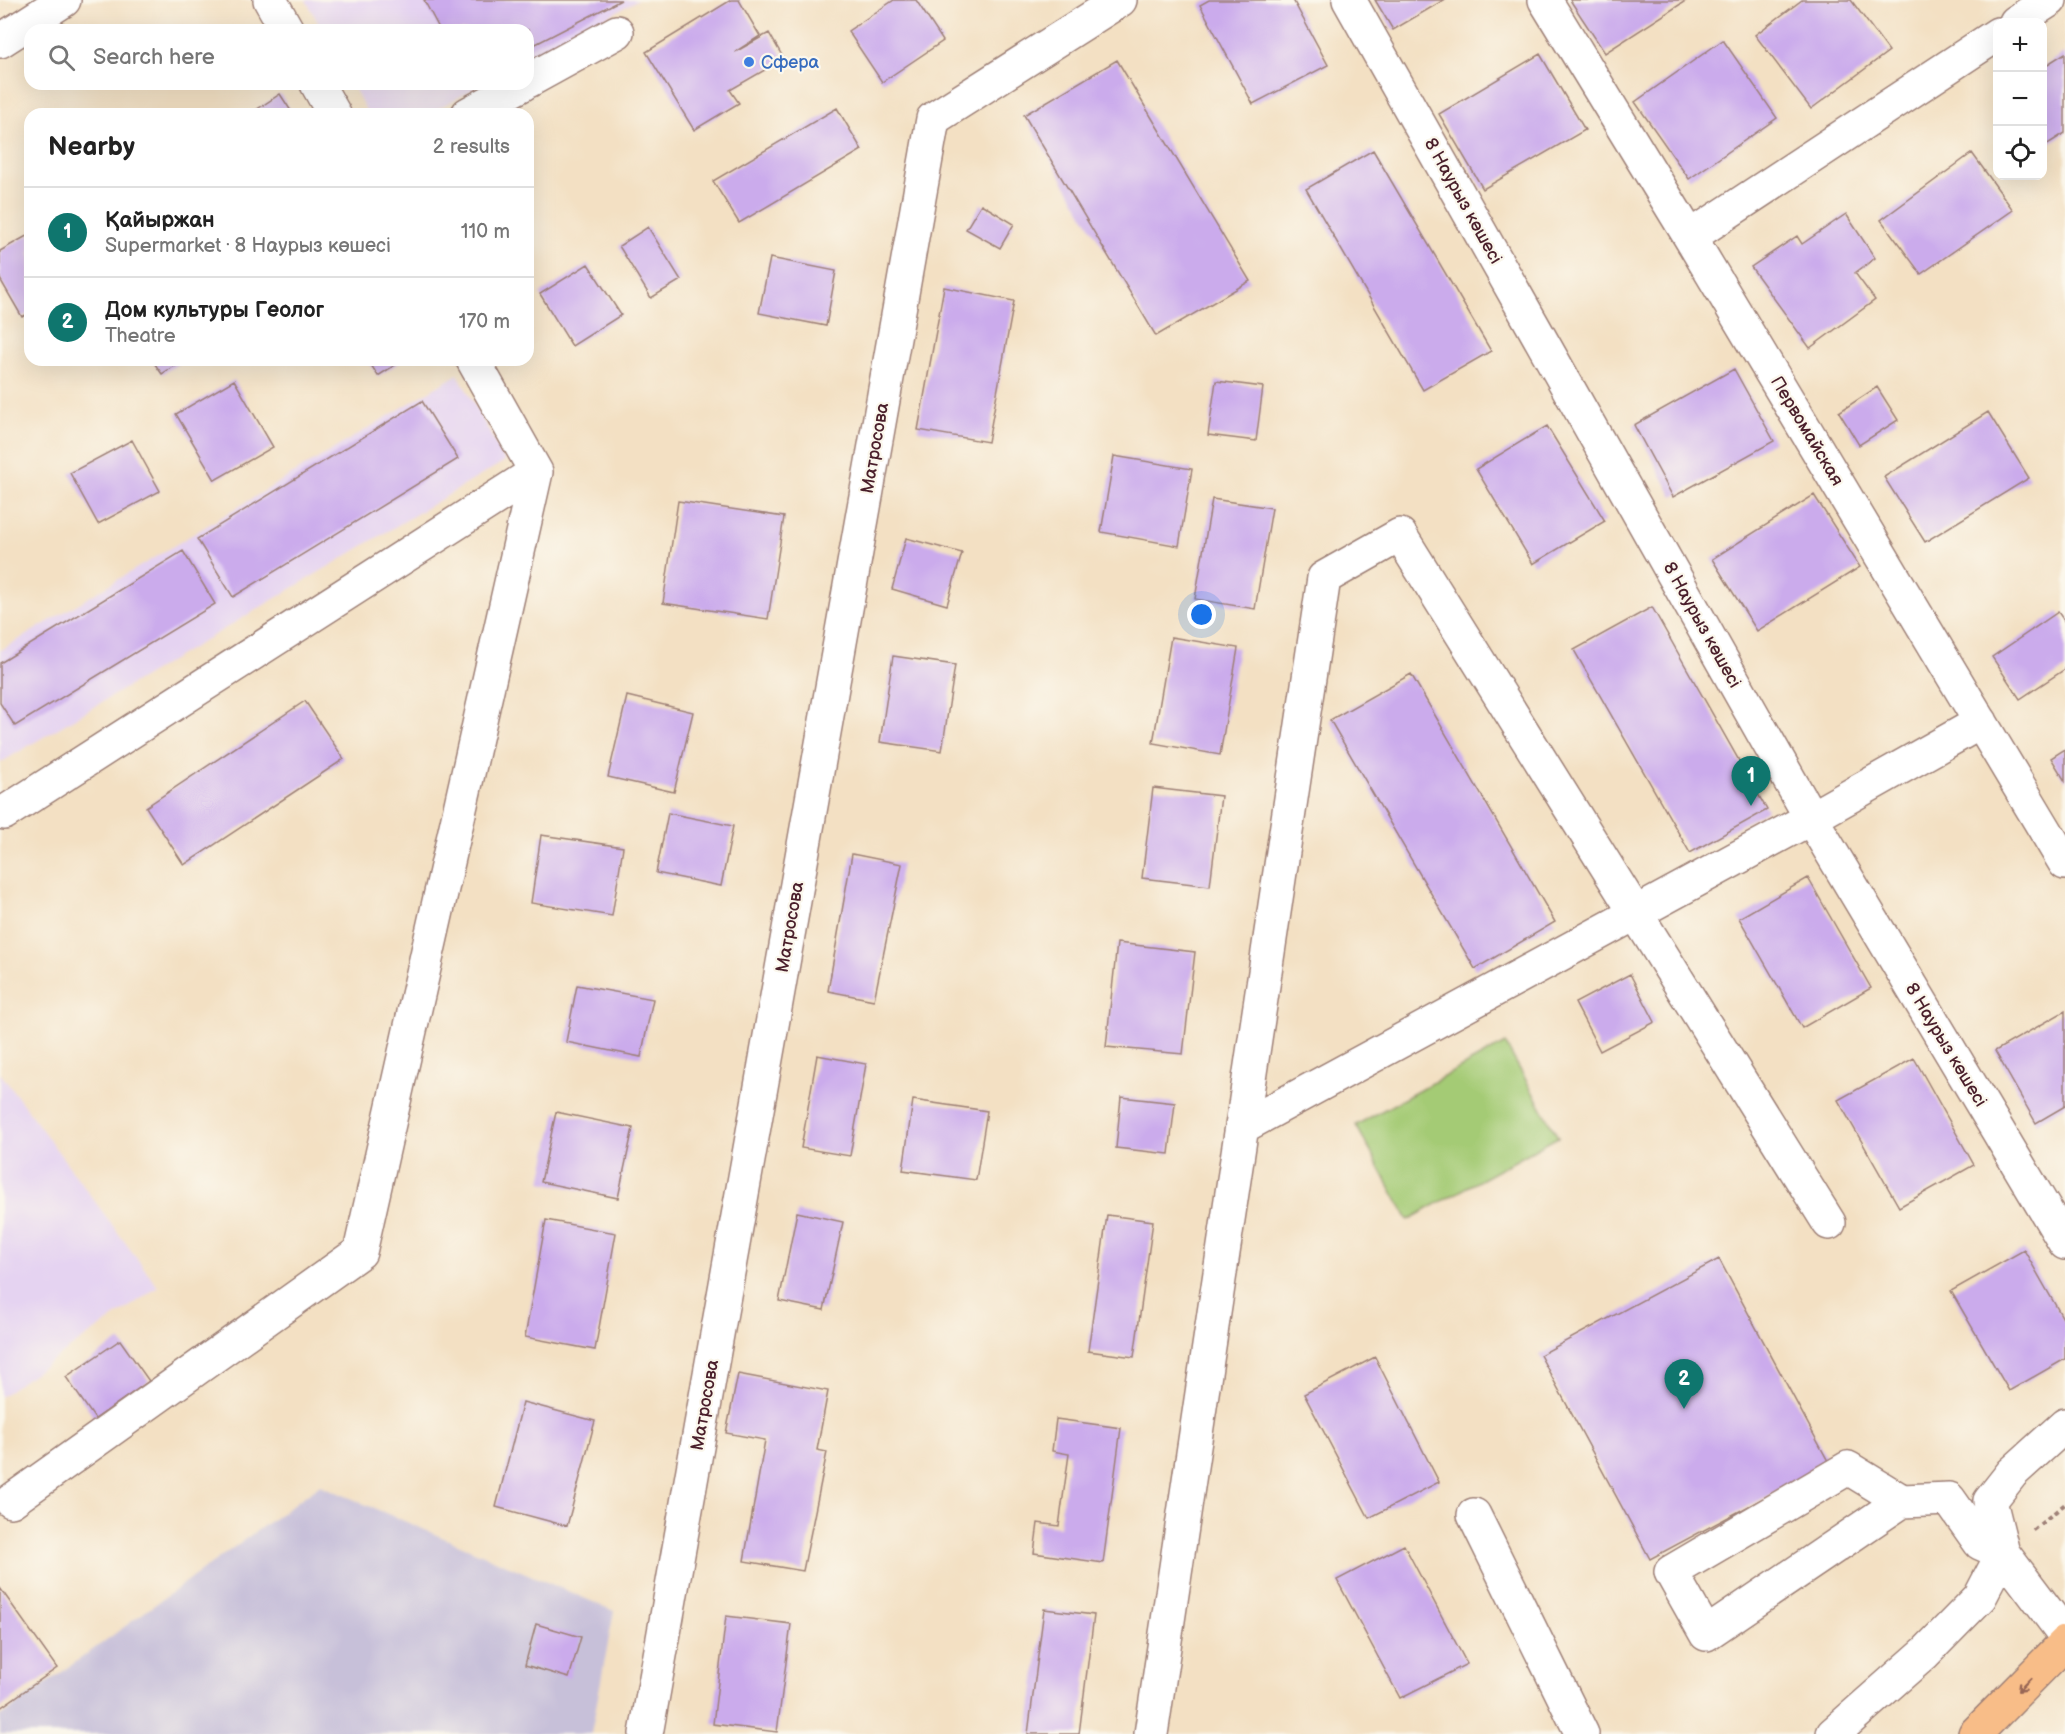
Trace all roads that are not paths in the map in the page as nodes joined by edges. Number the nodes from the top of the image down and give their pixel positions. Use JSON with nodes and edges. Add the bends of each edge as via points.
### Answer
{"nodes":[{"id":1,"x":64,"y":0,"type":"edge"},
{"id":2,"x":270,"y":0,"type":"edge"},
{"id":3,"x":1120,"y":0,"type":"edge"},
{"id":4,"x":1349,"y":0,"type":"edge"},
{"id":5,"x":1545,"y":0,"type":"edge"},
{"id":6,"x":2050,"y":0,"type":"edge"},
{"id":7,"x":2022,"y":18,"type":"edge"},
{"id":8,"x":27,"y":24,"type":"edge"},
{"id":9,"x":284,"y":24,"type":"edge"},
{"id":10,"x":24,"y":26,"type":"edge"},
{"id":11,"x":617,"y":32,"type":"dead end"},
{"id":12,"x":1993,"y":37,"type":"edge"},
{"id":13,"x":0,"y":41,"type":"edge"},
{"id":14,"x":534,"y":78,"type":"edge"},
{"id":15,"x":320,"y":90,"type":"edge"},
{"id":16,"x":512,"y":90,"type":"edge"},
{"id":17,"x":331,"y":108,"type":"edge"},
{"id":18,"x":479,"y":108,"type":"edge"},
{"id":19,"x":1690,"y":237,"type":"junction"},
{"id":20,"x":476,"y":366,"type":"edge"},
{"id":21,"x":536,"y":472,"type":"junction"},
{"id":22,"x":1981,"y":722,"type":"junction"},
{"id":23,"x":4,"y":813,"type":"dead end"},
{"id":24,"x":1811,"y":818,"type":"junction"},
{"id":25,"x":2065,"y":863,"type":"edge"},
{"id":26,"x":1636,"y":914,"type":"junction"},
{"id":27,"x":1242,"y":1127,"type":"junction"},
{"id":28,"x":1829,"y":1223,"type":"dead end"},
{"id":29,"x":2065,"y":1243,"type":"edge"},
{"id":30,"x":2065,"y":1425,"type":"edge"},
{"id":31,"x":11,"y":1501,"type":"dead end"},
{"id":32,"x":1902,"y":1501,"type":"junction"},
{"id":33,"x":1474,"y":1515,"type":"dead end"},
{"id":34,"x":2003,"y":1553,"type":"junction"},
{"id":35,"x":2065,"y":1635,"type":"edge"},
{"id":36,"x":2065,"y":1643,"type":"edge"},
{"id":37,"x":646,"y":1734,"type":"edge"},
{"id":38,"x":1151,"y":1734,"type":"edge"},
{"id":39,"x":1582,"y":1734,"type":"edge"},
{"id":40,"x":1833,"y":1734,"type":"edge"},
{"id":41,"x":1975,"y":1734,"type":"edge"}],
"edges":[{"from":1,"to":8,"type":"street"},
{"from":2,"to":9,"type":"street"},
{"from":3,"to":37,"type":"street","name":"Матросова","via":[[933,119]]},
{"from":4,"to":24,"type":"street","name":"8 Наурыз көшесі"},
{"from":5,"to":19,"type":"street","name":"Первомайская"},
{"from":6,"to":7,"type":"street"},
{"from":10,"to":13,"type":"street"},
{"from":11,"to":14,"type":"street"},
{"from":12,"to":19,"type":"street"},
{"from":15,"to":17,"type":"street"},
{"from":16,"to":18,"type":"street"},
{"from":19,"to":22,"type":"street","name":"Первомайская"},
{"from":20,"to":21,"type":"street"},
{"from":21,"to":23,"type":"street"},
{"from":21,"to":31,"type":"street","via":[[360,1252]]},
{"from":22,"to":24,"type":"street"},
{"from":22,"to":25,"type":"street","name":"Первомайская"},
{"from":24,"to":26,"type":"street"},
{"from":24,"to":29,"type":"street","name":"8 Наурыз көшесі"},
{"from":26,"to":27,"type":"street"},
{"from":26,"to":27,"type":"street","via":[[1400,535],[1324,578]]},
{"from":26,"to":28,"type":"street"},
{"from":27,"to":38,"type":"street"},
{"from":30,"to":34,"type":"street","via":[[2012,1473],[1990,1501]]},
{"from":32,"to":32,"type":"street","via":[[1706,1634],[1671,1572],[1848,1468]]},
{"from":32,"to":34,"type":"street","via":[[1949,1500],[1980,1543]]},
{"from":33,"to":39,"type":"street"},
{"from":34,"to":35,"type":"street"},
{"from":34,"to":40,"type":"street","via":[[1980,1597],[1925,1653]]},
{"from":36,"to":41,"type":"main road","one_way":true}]}
